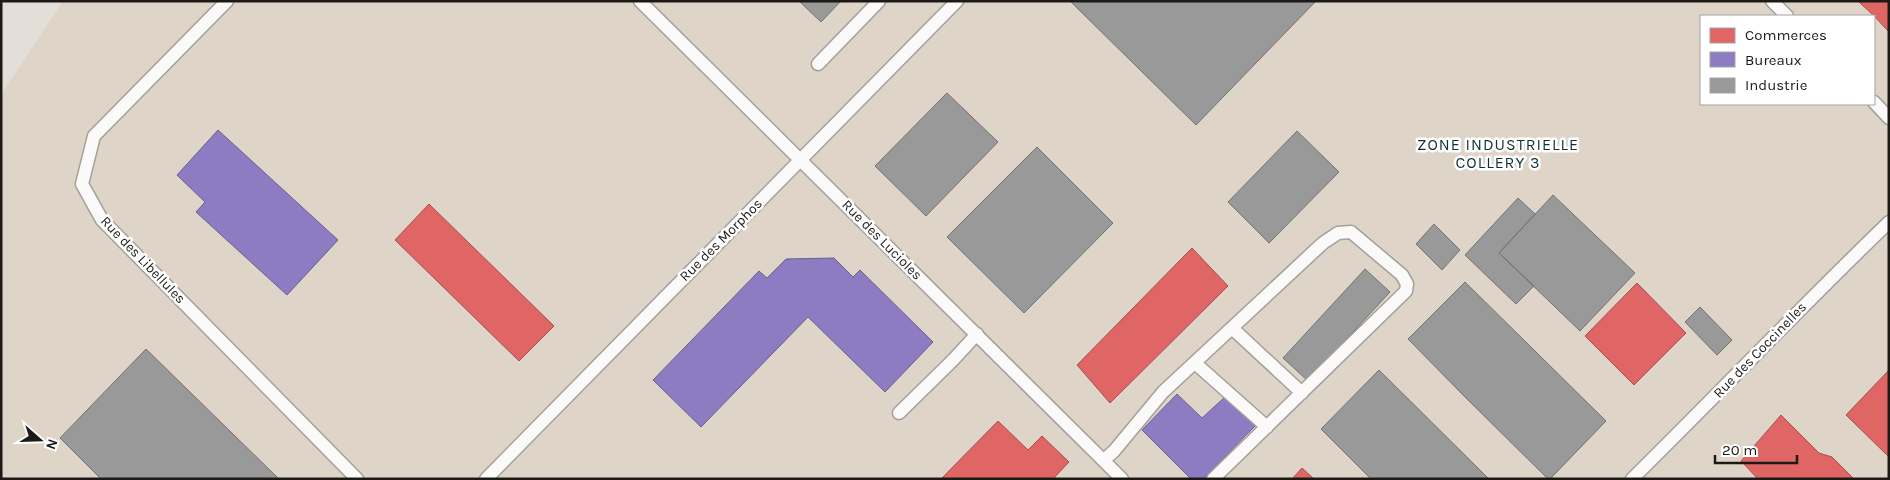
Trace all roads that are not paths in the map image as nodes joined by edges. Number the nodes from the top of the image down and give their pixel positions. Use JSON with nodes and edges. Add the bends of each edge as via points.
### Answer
{"nodes":[{"id":1,"x":227,"y":1,"type":"edge"},
{"id":2,"x":640,"y":1,"type":"edge"},
{"id":3,"x":879,"y":1,"type":"edge"},
{"id":4,"x":957,"y":1,"type":"edge"},
{"id":5,"x":1772,"y":1,"type":"edge"},
{"id":6,"x":1786,"y":15,"type":"edge"},
{"id":7,"x":818,"y":64,"type":"dead end"},
{"id":8,"x":1875,"y":103,"type":"edge"},
{"id":9,"x":1889,"y":118,"type":"edge"},
{"id":10,"x":801,"y":159,"type":"junction"},
{"id":11,"x":1889,"y":222,"type":"edge"},
{"id":12,"x":1232,"y":328,"type":"junction"},
{"id":13,"x":977,"y":334,"type":"junction"},
{"id":14,"x":1195,"y":362,"type":"junction"},
{"id":15,"x":1302,"y":393,"type":"junction"},
{"id":16,"x":899,"y":413,"type":"dead end"},
{"id":17,"x":1267,"y":427,"type":"junction"},
{"id":18,"x":1104,"y":460,"type":"junction"},
{"id":19,"x":357,"y":479,"type":"edge"},
{"id":20,"x":486,"y":479,"type":"edge"},
{"id":21,"x":1122,"y":479,"type":"edge"},
{"id":22,"x":1213,"y":479,"type":"edge"},
{"id":23,"x":1632,"y":479,"type":"edge"}],
"edges":[{"from":1,"to":19,"type":"lane","name":"Rue des Libellules","via":[[94,136],[82,184],[102,220]]},
{"from":2,"to":10,"type":"lane","name":"Rue des Lucioles"},
{"from":3,"to":7,"type":"lane"},
{"from":4,"to":10,"type":"lane","name":"Rue des Morphos"},
{"from":5,"to":6,"type":"lane"},
{"from":8,"to":9,"type":"lane"},
{"from":10,"to":13,"type":"lane","name":"Rue des Lucioles"},
{"from":10,"to":20,"type":"lane","name":"Rue des Morphos"},
{"from":11,"to":23,"type":"lane","name":"Rue des Coccinelles"},
{"from":12,"to":14,"type":"lane"},
{"from":12,"to":15,"type":"lane"},
{"from":12,"to":15,"type":"lane","via":[[1323,243],[1338,233],[1351,232],[1402,274],[1407,284],[1406,291]]},
{"from":13,"to":16,"type":"lane"},
{"from":13,"to":18,"type":"lane","name":"Rue des Lucioles"},
{"from":14,"to":17,"type":"lane"},
{"from":14,"to":18,"type":"lane","via":[[1163,392]]},
{"from":15,"to":17,"type":"lane"},
{"from":17,"to":22,"type":"lane"},
{"from":18,"to":21,"type":"lane","name":"Rue des Lucioles"}]}
